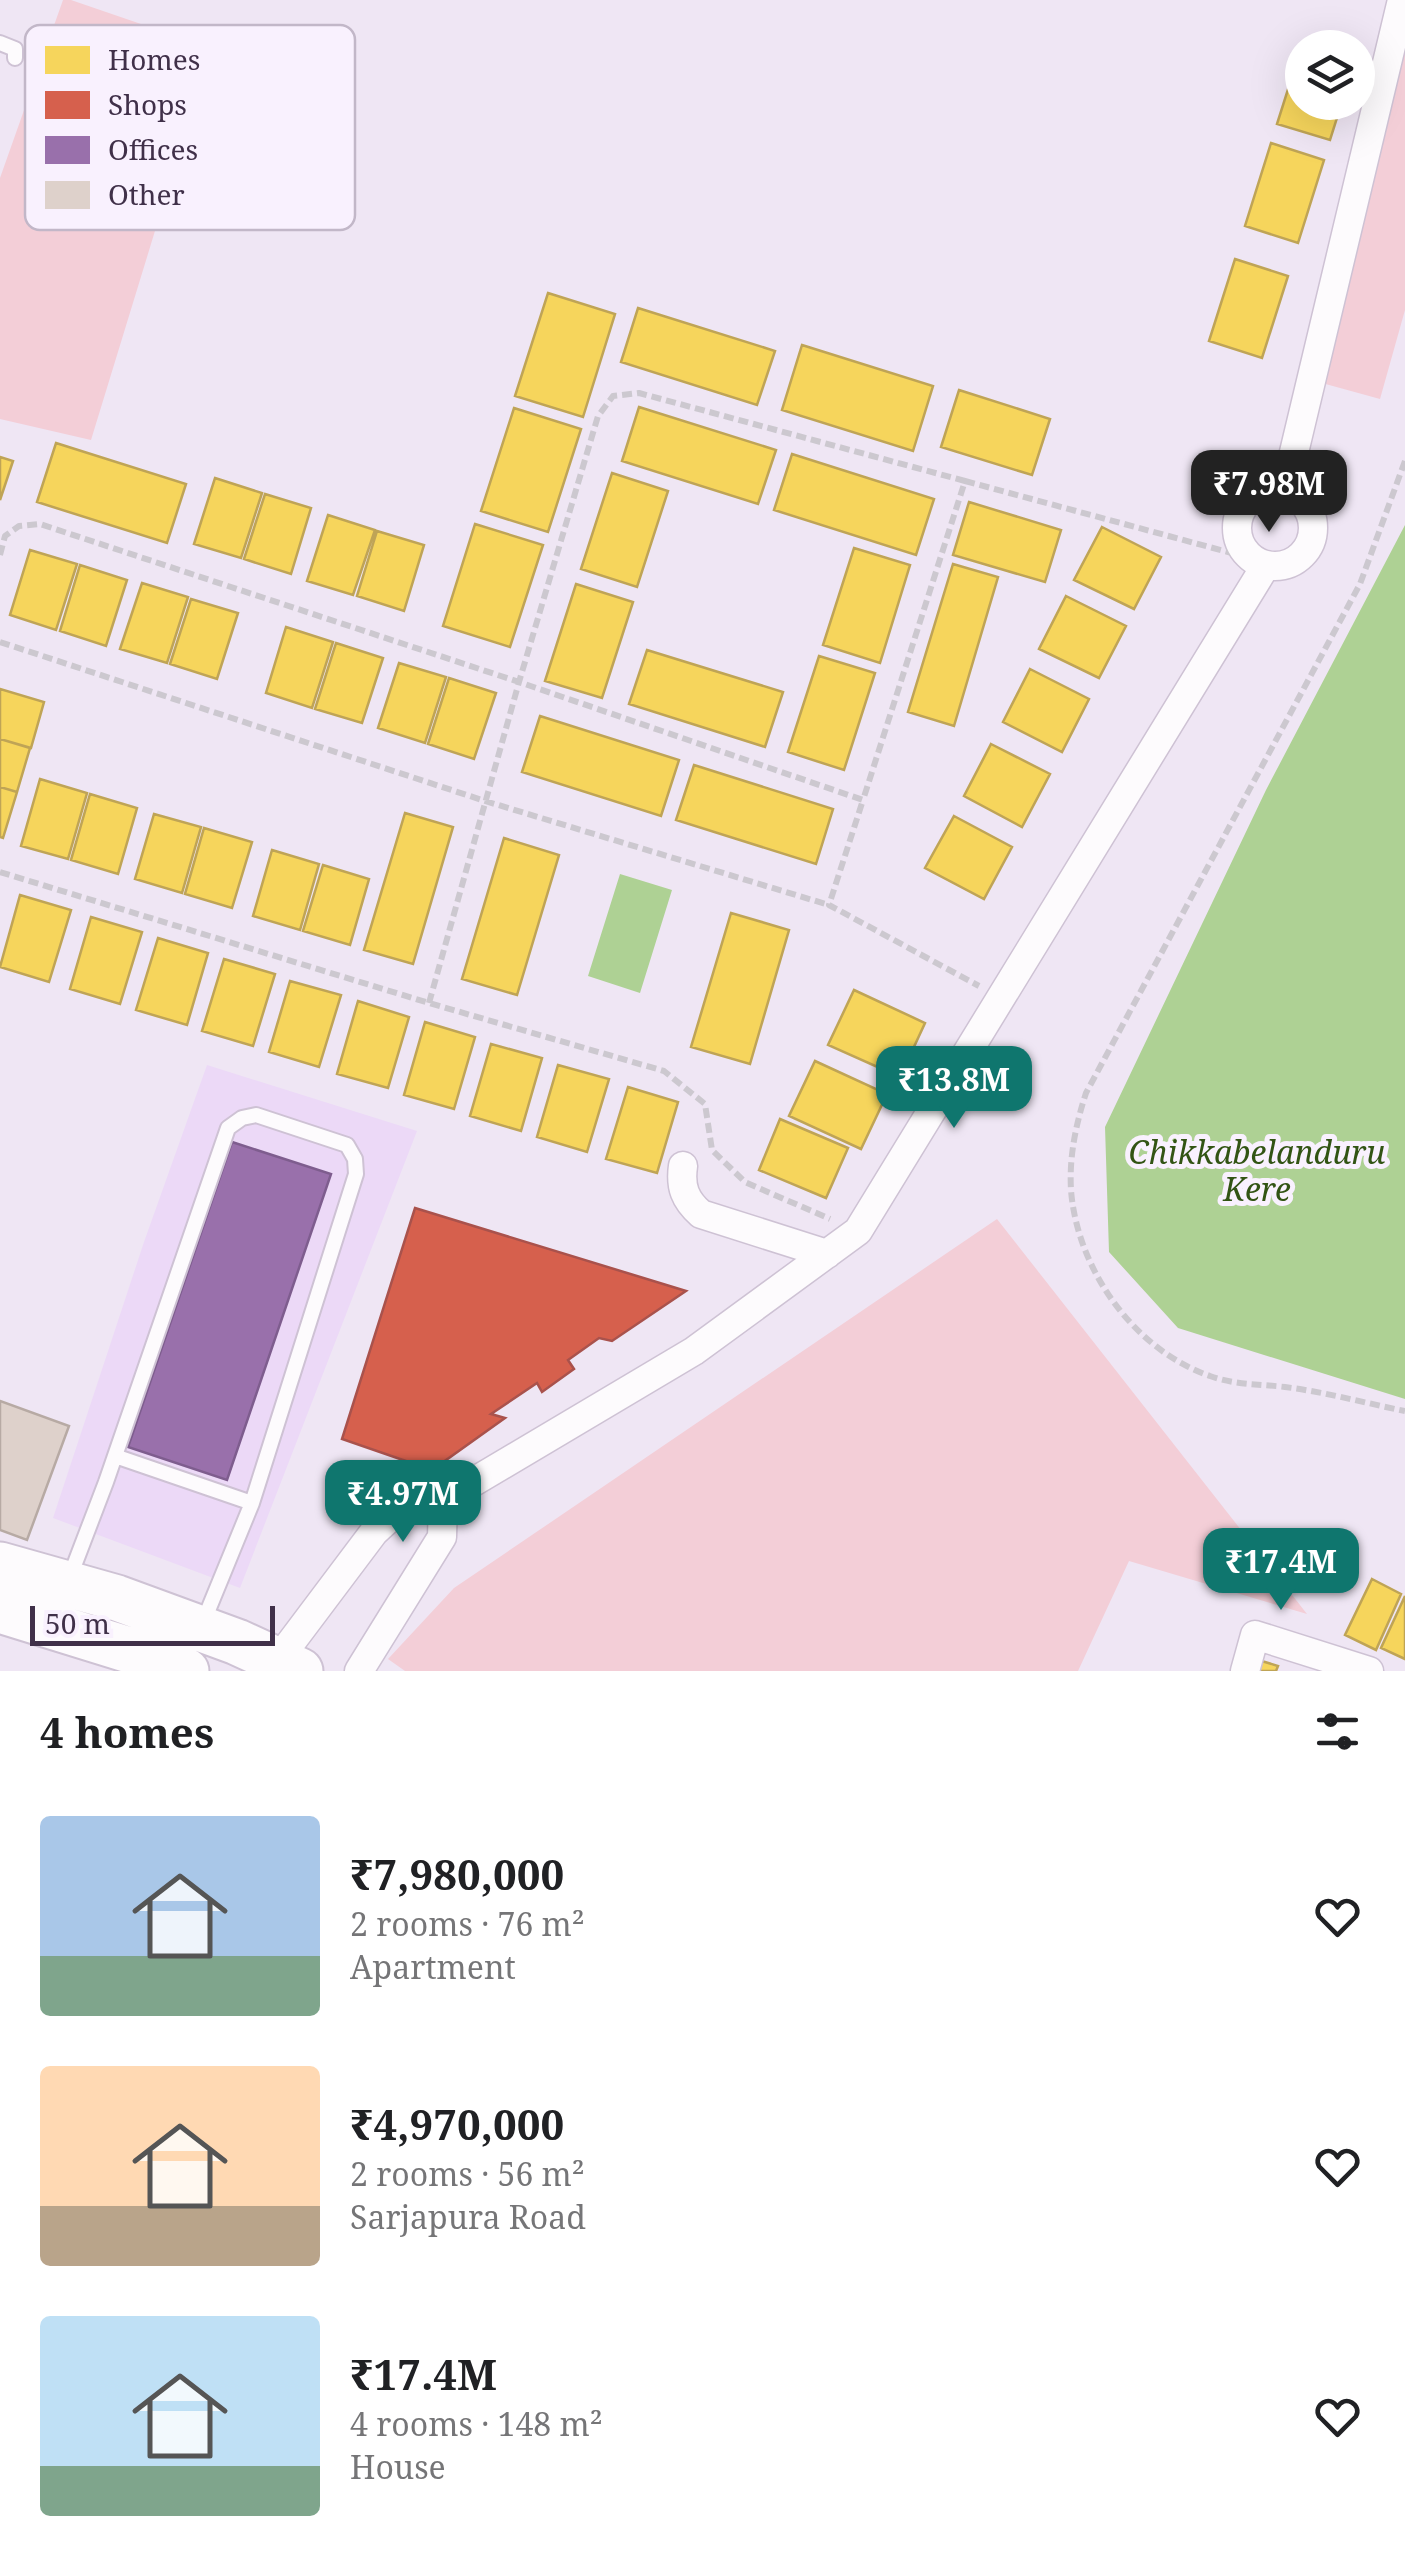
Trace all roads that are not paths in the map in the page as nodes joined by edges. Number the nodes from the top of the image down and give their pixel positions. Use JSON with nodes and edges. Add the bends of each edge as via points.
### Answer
{"nodes":[{"id":1,"x":1402,"y":0,"type":"edge"},
{"id":2,"x":0,"y":43,"type":"edge"},
{"id":3,"x":15,"y":58,"type":"dead end"},
{"id":4,"x":1285,"y":490,"type":"junction"},
{"id":5,"x":1258,"y":562,"type":"junction"},
{"id":6,"x":682,"y":1166,"type":"dead end"},
{"id":7,"x":828,"y":1254,"type":"junction"},
{"id":8,"x":116,"y":1456,"type":"junction"},
{"id":9,"x":443,"y":1500,"type":"junction"},
{"id":10,"x":252,"y":1503,"type":"junction"},
{"id":11,"x":0,"y":1565,"type":"edge"},
{"id":12,"x":66,"y":1584,"type":"junction"},
{"id":13,"x":0,"y":1610,"type":"edge"},
{"id":14,"x":201,"y":1629,"type":"junction"},
{"id":15,"x":288,"y":1666,"type":"edge"},
{"id":16,"x":186,"y":1671,"type":"edge"},
{"id":17,"x":359,"y":1671,"type":"edge"},
{"id":18,"x":1245,"y":1671,"type":"edge"},
{"id":19,"x":1369,"y":1671,"type":"edge"}],
"edges":[{"from":1,"to":4,"type":"street"},
{"from":2,"to":3,"type":"lane","via":[[15,49]]},
{"from":4,"to":5,"type":"street","via":[[1259,492],[1240,510],[1236,536]]},
{"from":4,"to":5,"type":"street","via":[[1310,512],[1309,546],[1283,566]]},
{"from":5,"to":7,"type":"street","via":[[858,1232]]},
{"from":6,"to":7,"type":"street","via":[[682,1190],[701,1214]]},
{"from":7,"to":9,"type":"street","via":[[694,1352]]},
{"from":8,"to":10,"type":"lane"},
{"from":8,"to":10,"type":"lane","via":[[228,1128],[256,1115],[346,1144],[356,1174]]},
{"from":8,"to":12,"type":"lane"},
{"from":9,"to":15,"type":"street","via":[[399,1509],[374,1532]]},
{"from":9,"to":17,"type":"street","via":[[442,1536]]},
{"from":10,"to":14,"type":"lane"},
{"from":11,"to":12,"type":"main road"},
{"from":12,"to":14,"type":"main road"},
{"from":13,"to":16,"type":"main road"},
{"from":14,"to":15,"type":"main road"},
{"from":18,"to":19,"type":"street","via":[[1256,1635]]}]}
